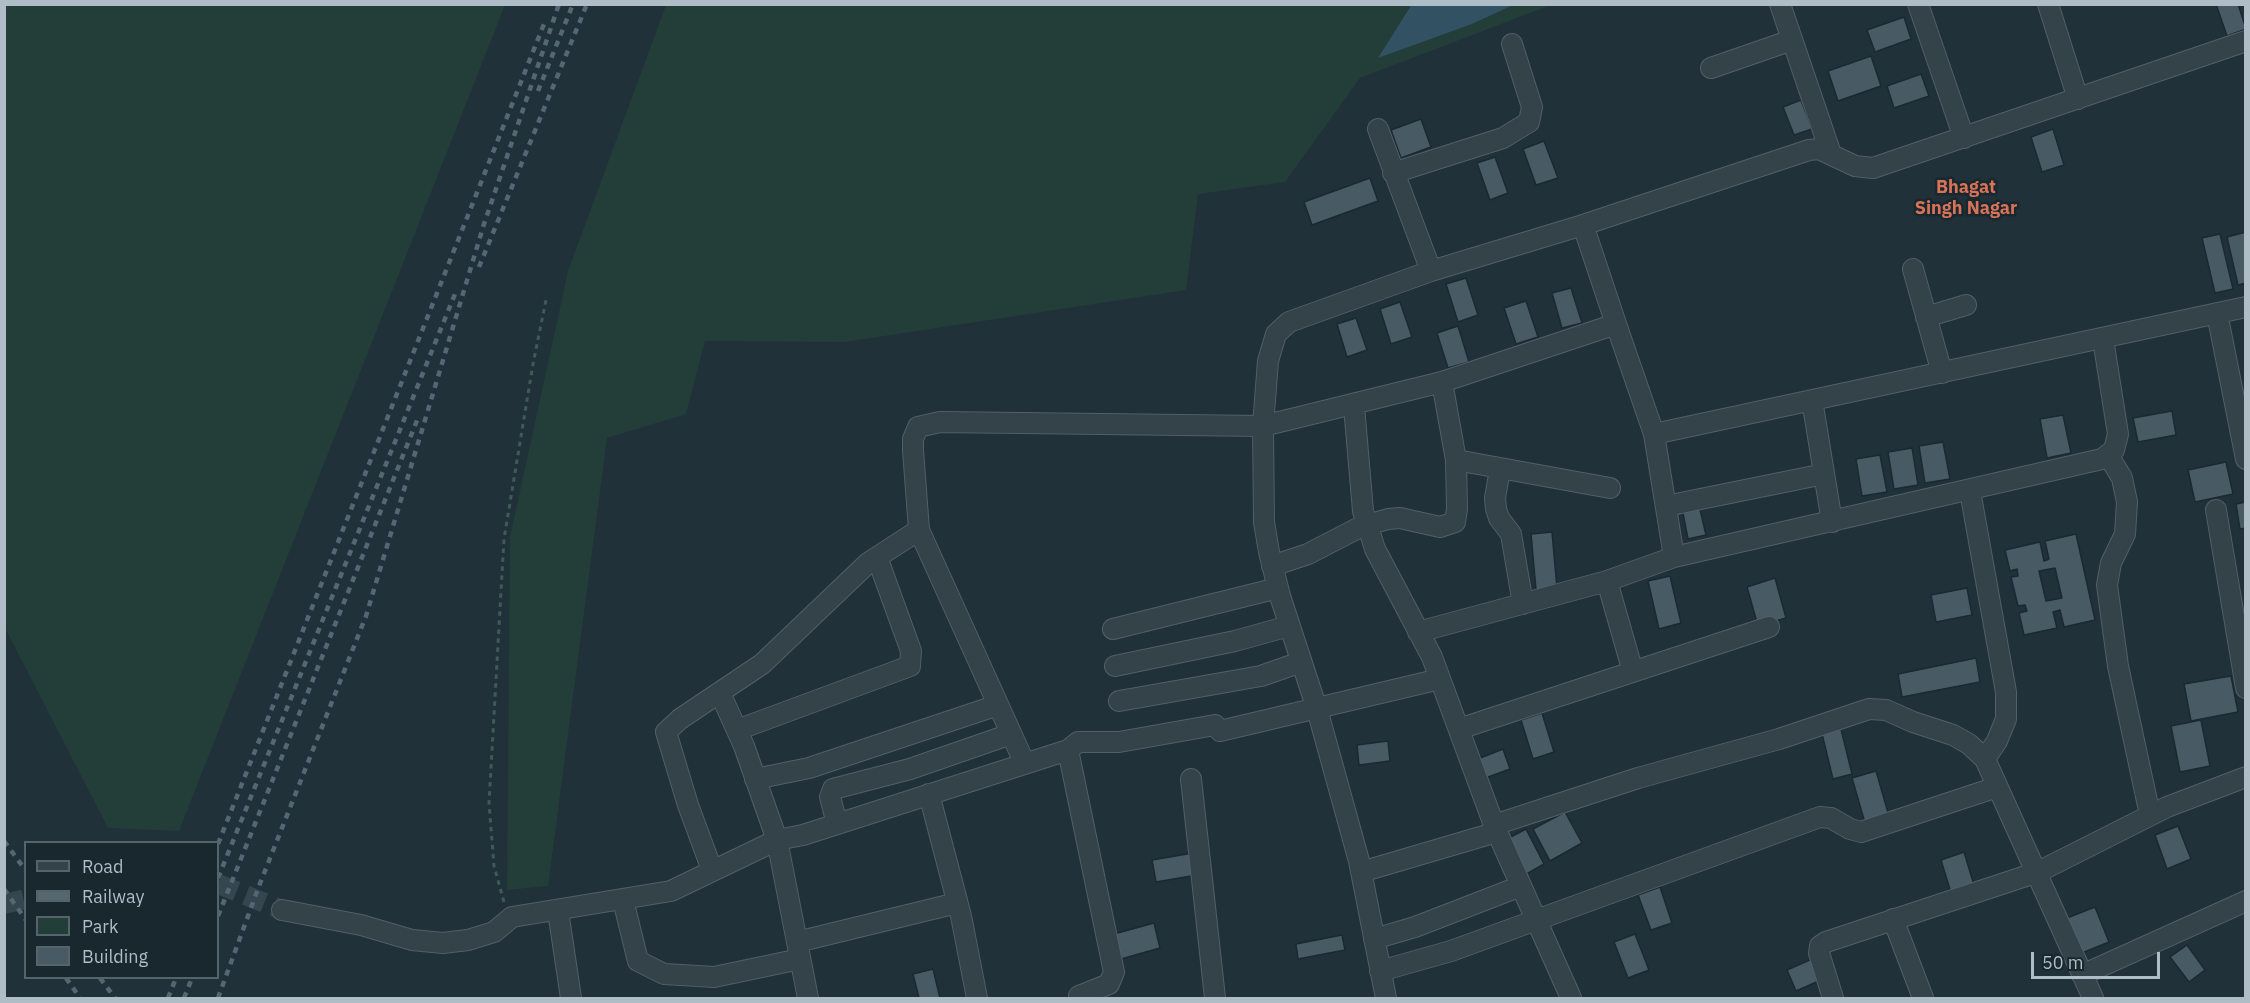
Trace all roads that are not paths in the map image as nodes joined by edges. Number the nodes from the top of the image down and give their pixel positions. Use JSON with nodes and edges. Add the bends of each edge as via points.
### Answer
{"nodes":[{"id":1,"x":1780,"y":4,"type":"edge"},
{"id":2,"x":1918,"y":4,"type":"edge"},
{"id":3,"x":2048,"y":4,"type":"edge"},
{"id":4,"x":1792,"y":40,"type":"junction"},
{"id":5,"x":2246,"y":41,"type":"edge"},
{"id":6,"x":1512,"y":44,"type":"dead end"},
{"id":7,"x":1711,"y":68,"type":"dead end"},
{"id":8,"x":2078,"y":99,"type":"junction"},
{"id":9,"x":1378,"y":129,"type":"dead end"},
{"id":10,"x":1964,"y":138,"type":"junction"},
{"id":11,"x":1831,"y":154,"type":"junction"},
{"id":12,"x":1393,"y":173,"type":"junction"},
{"id":13,"x":1583,"y":225,"type":"junction"},
{"id":14,"x":1913,"y":269,"type":"dead end"},
{"id":15,"x":1431,"y":272,"type":"junction"},
{"id":16,"x":1966,"y":305,"type":"dead end"},
{"id":17,"x":2246,"y":307,"type":"edge"},
{"id":18,"x":2217,"y":314,"type":"junction"},
{"id":19,"x":1926,"y":317,"type":"junction"},
{"id":20,"x":1616,"y":324,"type":"junction"},
{"id":21,"x":2103,"y":339,"type":"junction"},
{"id":22,"x":1942,"y":373,"type":"junction"},
{"id":23,"x":1442,"y":382,"type":"junction"},
{"id":24,"x":1812,"y":400,"type":"junction"},
{"id":25,"x":1354,"y":406,"type":"junction"},
{"id":26,"x":1263,"y":426,"type":"junction"},
{"id":27,"x":1654,"y":434,"type":"junction"},
{"id":28,"x":2108,"y":455,"type":"junction"},
{"id":29,"x":2246,"y":459,"type":"edge"},
{"id":30,"x":1455,"y":460,"type":"junction"},
{"id":31,"x":1500,"y":469,"type":"junction"},
{"id":32,"x":1824,"y":474,"type":"junction"},
{"id":33,"x":1610,"y":488,"type":"dead end"},
{"id":34,"x":1970,"y":491,"type":"junction"},
{"id":35,"x":1666,"y":507,"type":"junction"},
{"id":36,"x":2216,"y":510,"type":"dead end"},
{"id":37,"x":1832,"y":522,"type":"junction"},
{"id":38,"x":1366,"y":525,"type":"junction"},
{"id":39,"x":919,"y":530,"type":"junction"},
{"id":40,"x":877,"y":557,"type":"junction"},
{"id":41,"x":1674,"y":557,"type":"junction"},
{"id":42,"x":1272,"y":566,"type":"junction"},
{"id":43,"x":1607,"y":582,"type":"junction"},
{"id":44,"x":1278,"y":588,"type":"junction"},
{"id":45,"x":1523,"y":604,"type":"junction"},
{"id":46,"x":1289,"y":626,"type":"junction"},
{"id":47,"x":1769,"y":627,"type":"dead end"},
{"id":48,"x":1113,"y":629,"type":"dead end"},
{"id":49,"x":1418,"y":632,"type":"junction"},
{"id":50,"x":1301,"y":662,"type":"junction"},
{"id":51,"x":1114,"y":666,"type":"dead end"},
{"id":52,"x":1633,"y":672,"type":"junction"},
{"id":53,"x":1440,"y":679,"type":"junction"},
{"id":54,"x":2246,"y":688,"type":"edge"},
{"id":55,"x":720,"y":693,"type":"junction"},
{"id":56,"x":1119,"y":701,"type":"dead end"},
{"id":57,"x":998,"y":705,"type":"junction"},
{"id":58,"x":1317,"y":709,"type":"junction"},
{"id":59,"x":1459,"y":729,"type":"junction"},
{"id":60,"x":736,"y":730,"type":"junction"},
{"id":61,"x":1011,"y":734,"type":"junction"},
{"id":62,"x":1068,"y":750,"type":"junction"},
{"id":63,"x":1985,"y":759,"type":"junction"},
{"id":64,"x":1025,"y":764,"type":"junction"},
{"id":65,"x":2246,"y":777,"type":"edge"},
{"id":66,"x":755,"y":779,"type":"junction"},
{"id":67,"x":1191,"y":779,"type":"dead end"},
{"id":68,"x":1997,"y":787,"type":"junction"},
{"id":69,"x":929,"y":794,"type":"junction"},
{"id":70,"x":2150,"y":815,"type":"junction"},
{"id":71,"x":837,"y":824,"type":"junction"},
{"id":72,"x":1495,"y":828,"type":"junction"},
{"id":73,"x":777,"y":840,"type":"junction"},
{"id":74,"x":712,"y":870,"type":"junction"},
{"id":75,"x":1361,"y":872,"type":"junction"},
{"id":76,"x":2038,"y":872,"type":"junction"},
{"id":77,"x":1521,"y":886,"type":"junction"},
{"id":78,"x":623,"y":900,"type":"junction"},
{"id":79,"x":2246,"y":901,"type":"edge"},
{"id":80,"x":957,"y":903,"type":"junction"},
{"id":81,"x":282,"y":910,"type":"tunnel mouth"},
{"id":82,"x":558,"y":911,"type":"junction"},
{"id":83,"x":1893,"y":919,"type":"junction"},
{"id":84,"x":1535,"y":920,"type":"junction"},
{"id":85,"x":1374,"y":939,"type":"junction"},
{"id":86,"x":799,"y":950,"type":"junction"},
{"id":87,"x":1380,"y":971,"type":"junction"},
{"id":88,"x":2082,"y":975,"type":"junction"},
{"id":89,"x":1076,"y":998,"type":"edge"},
{"id":90,"x":571,"y":999,"type":"edge"},
{"id":91,"x":808,"y":999,"type":"edge"},
{"id":92,"x":977,"y":999,"type":"edge"},
{"id":93,"x":1215,"y":999,"type":"edge"},
{"id":94,"x":1386,"y":999,"type":"edge"},
{"id":95,"x":1571,"y":999,"type":"edge"},
{"id":96,"x":1833,"y":999,"type":"edge"},
{"id":97,"x":1923,"y":999,"type":"edge"},
{"id":98,"x":2093,"y":999,"type":"edge"}],
"edges":[{"from":1,"to":4,"type":"street"},
{"from":2,"to":10,"type":"street"},
{"from":3,"to":8,"type":"street"},
{"from":4,"to":7,"type":"street"},
{"from":4,"to":11,"type":"street"},
{"from":5,"to":8,"type":"street"},
{"from":6,"to":12,"type":"street","via":[[1532,107],[1529,122],[1503,138]]},
{"from":8,"to":10,"type":"street"},
{"from":9,"to":12,"type":"street"},
{"from":10,"to":11,"type":"street","via":[[1873,168],[1855,166]]},
{"from":11,"to":13,"type":"street","via":[[1809,150]]},
{"from":12,"to":15,"type":"street"},
{"from":13,"to":15,"type":"street"},
{"from":13,"to":20,"type":"street"},
{"from":14,"to":19,"type":"street"},
{"from":15,"to":26,"type":"street","via":[[1300,316],[1276,333],[1268,361]]},
{"from":16,"to":19,"type":"street"},
{"from":17,"to":18,"type":"street"},
{"from":18,"to":21,"type":"street"},
{"from":18,"to":29,"type":"street"},
{"from":19,"to":22,"type":"street"},
{"from":20,"to":23,"type":"street"},
{"from":20,"to":27,"type":"street"},
{"from":21,"to":22,"type":"street"},
{"from":21,"to":28,"type":"street","via":[[2118,434],[2118,443]]},
{"from":22,"to":24,"type":"street"},
{"from":23,"to":25,"type":"street"},
{"from":23,"to":30,"type":"street"},
{"from":24,"to":27,"type":"street"},
{"from":24,"to":32,"type":"street"},
{"from":25,"to":26,"type":"street"},
{"from":25,"to":38,"type":"street"},
{"from":26,"to":39,"type":"street","via":[[925,424],[918,427],[913,439]]},
{"from":26,"to":42,"type":"street","via":[[1264,522]]},
{"from":27,"to":35,"type":"street"},
{"from":28,"to":34,"type":"street"},
{"from":28,"to":70,"type":"street","via":[[2122,478],[2127,502],[2125,534],[2110,563],[2107,585],[2118,666]]},
{"from":30,"to":31,"type":"street"},
{"from":30,"to":38,"type":"street","via":[[1457,509],[1451,525],[1440,527],[1400,518]]},
{"from":31,"to":33,"type":"street"},
{"from":31,"to":45,"type":"street","via":[[1496,509],[1511,534]]},
{"from":32,"to":35,"type":"street"},
{"from":32,"to":37,"type":"street"},
{"from":34,"to":37,"type":"street"},
{"from":34,"to":63,"type":"street","via":[[2006,693],[2006,719]]},
{"from":35,"to":41,"type":"street"},
{"from":36,"to":54,"type":"street"},
{"from":37,"to":41,"type":"street"},
{"from":38,"to":42,"type":"street","via":[[1308,554]]},
{"from":38,"to":49,"type":"street","via":[[1391,584]]},
{"from":39,"to":40,"type":"street"},
{"from":39,"to":57,"type":"street"},
{"from":40,"to":55,"type":"street","via":[[762,664]]},
{"from":40,"to":60,"type":"street","via":[[911,651],[910,666]]},
{"from":41,"to":43,"type":"street"},
{"from":42,"to":44,"type":"street"},
{"from":43,"to":45,"type":"street"},
{"from":43,"to":52,"type":"street"},
{"from":44,"to":46,"type":"street"},
{"from":44,"to":48,"type":"street"},
{"from":45,"to":49,"type":"street"},
{"from":46,"to":50,"type":"street"},
{"from":46,"to":51,"type":"street"},
{"from":47,"to":52,"type":"street"},
{"from":49,"to":53,"type":"street"},
{"from":50,"to":56,"type":"street","via":[[1260,676]]},
{"from":50,"to":58,"type":"street"},
{"from":52,"to":59,"type":"street"},
{"from":53,"to":58,"type":"street"},
{"from":53,"to":59,"type":"street"},
{"from":55,"to":60,"type":"street"},
{"from":55,"to":74,"type":"street","via":[[666,732]]},
{"from":57,"to":61,"type":"street"},
{"from":57,"to":66,"type":"street","via":[[809,768]]},
{"from":58,"to":62,"type":"street","via":[[1220,731],[1215,725],[1119,742],[1078,742]]},
{"from":58,"to":75,"type":"street"},
{"from":59,"to":72,"type":"street"},
{"from":60,"to":66,"type":"street"},
{"from":61,"to":64,"type":"street"},
{"from":61,"to":71,"type":"street","via":[[910,769],[833,789],[830,797]]},
{"from":62,"to":64,"type":"street"},
{"from":62,"to":89,"type":"street","via":[[1114,972],[1109,984]]},
{"from":63,"to":68,"type":"street"},
{"from":63,"to":72,"type":"street","via":[[1953,735],[1886,710],[1869,709],[1638,778]]},
{"from":64,"to":69,"type":"street"},
{"from":65,"to":70,"type":"street"},
{"from":66,"to":73,"type":"street"},
{"from":67,"to":93,"type":"street"},
{"from":68,"to":76,"type":"street"},
{"from":68,"to":84,"type":"street","via":[[1861,832],[1820,817]]},
{"from":69,"to":71,"type":"street"},
{"from":69,"to":80,"type":"street"},
{"from":70,"to":76,"type":"street"},
{"from":71,"to":73,"type":"street"},
{"from":72,"to":75,"type":"street"},
{"from":72,"to":77,"type":"street"},
{"from":73,"to":74,"type":"street"},
{"from":73,"to":86,"type":"street"},
{"from":74,"to":78,"type":"street","via":[[671,891]]},
{"from":75,"to":85,"type":"street"},
{"from":76,"to":83,"type":"street"},
{"from":76,"to":88,"type":"street"},
{"from":77,"to":84,"type":"street"},
{"from":77,"to":85,"type":"street"},
{"from":78,"to":82,"type":"street"},
{"from":78,"to":86,"type":"street","via":[[638,961],[664,974],[714,977]]},
{"from":79,"to":88,"type":"street"},
{"from":80,"to":86,"type":"street"},
{"from":80,"to":92,"type":"street"},
{"from":81,"to":82,"type":"street","via":[[362,925],[412,940],[443,943],[485,936],[512,918]]},
{"from":82,"to":90,"type":"street"},
{"from":83,"to":96,"type":"street","via":[[1820,946],[1822,971]]},
{"from":83,"to":97,"type":"street"},
{"from":84,"to":87,"type":"street","via":[[1451,951]]},
{"from":84,"to":95,"type":"street"},
{"from":85,"to":87,"type":"street"},
{"from":86,"to":91,"type":"street"},
{"from":87,"to":94,"type":"street"},
{"from":88,"to":98,"type":"street"}]}
